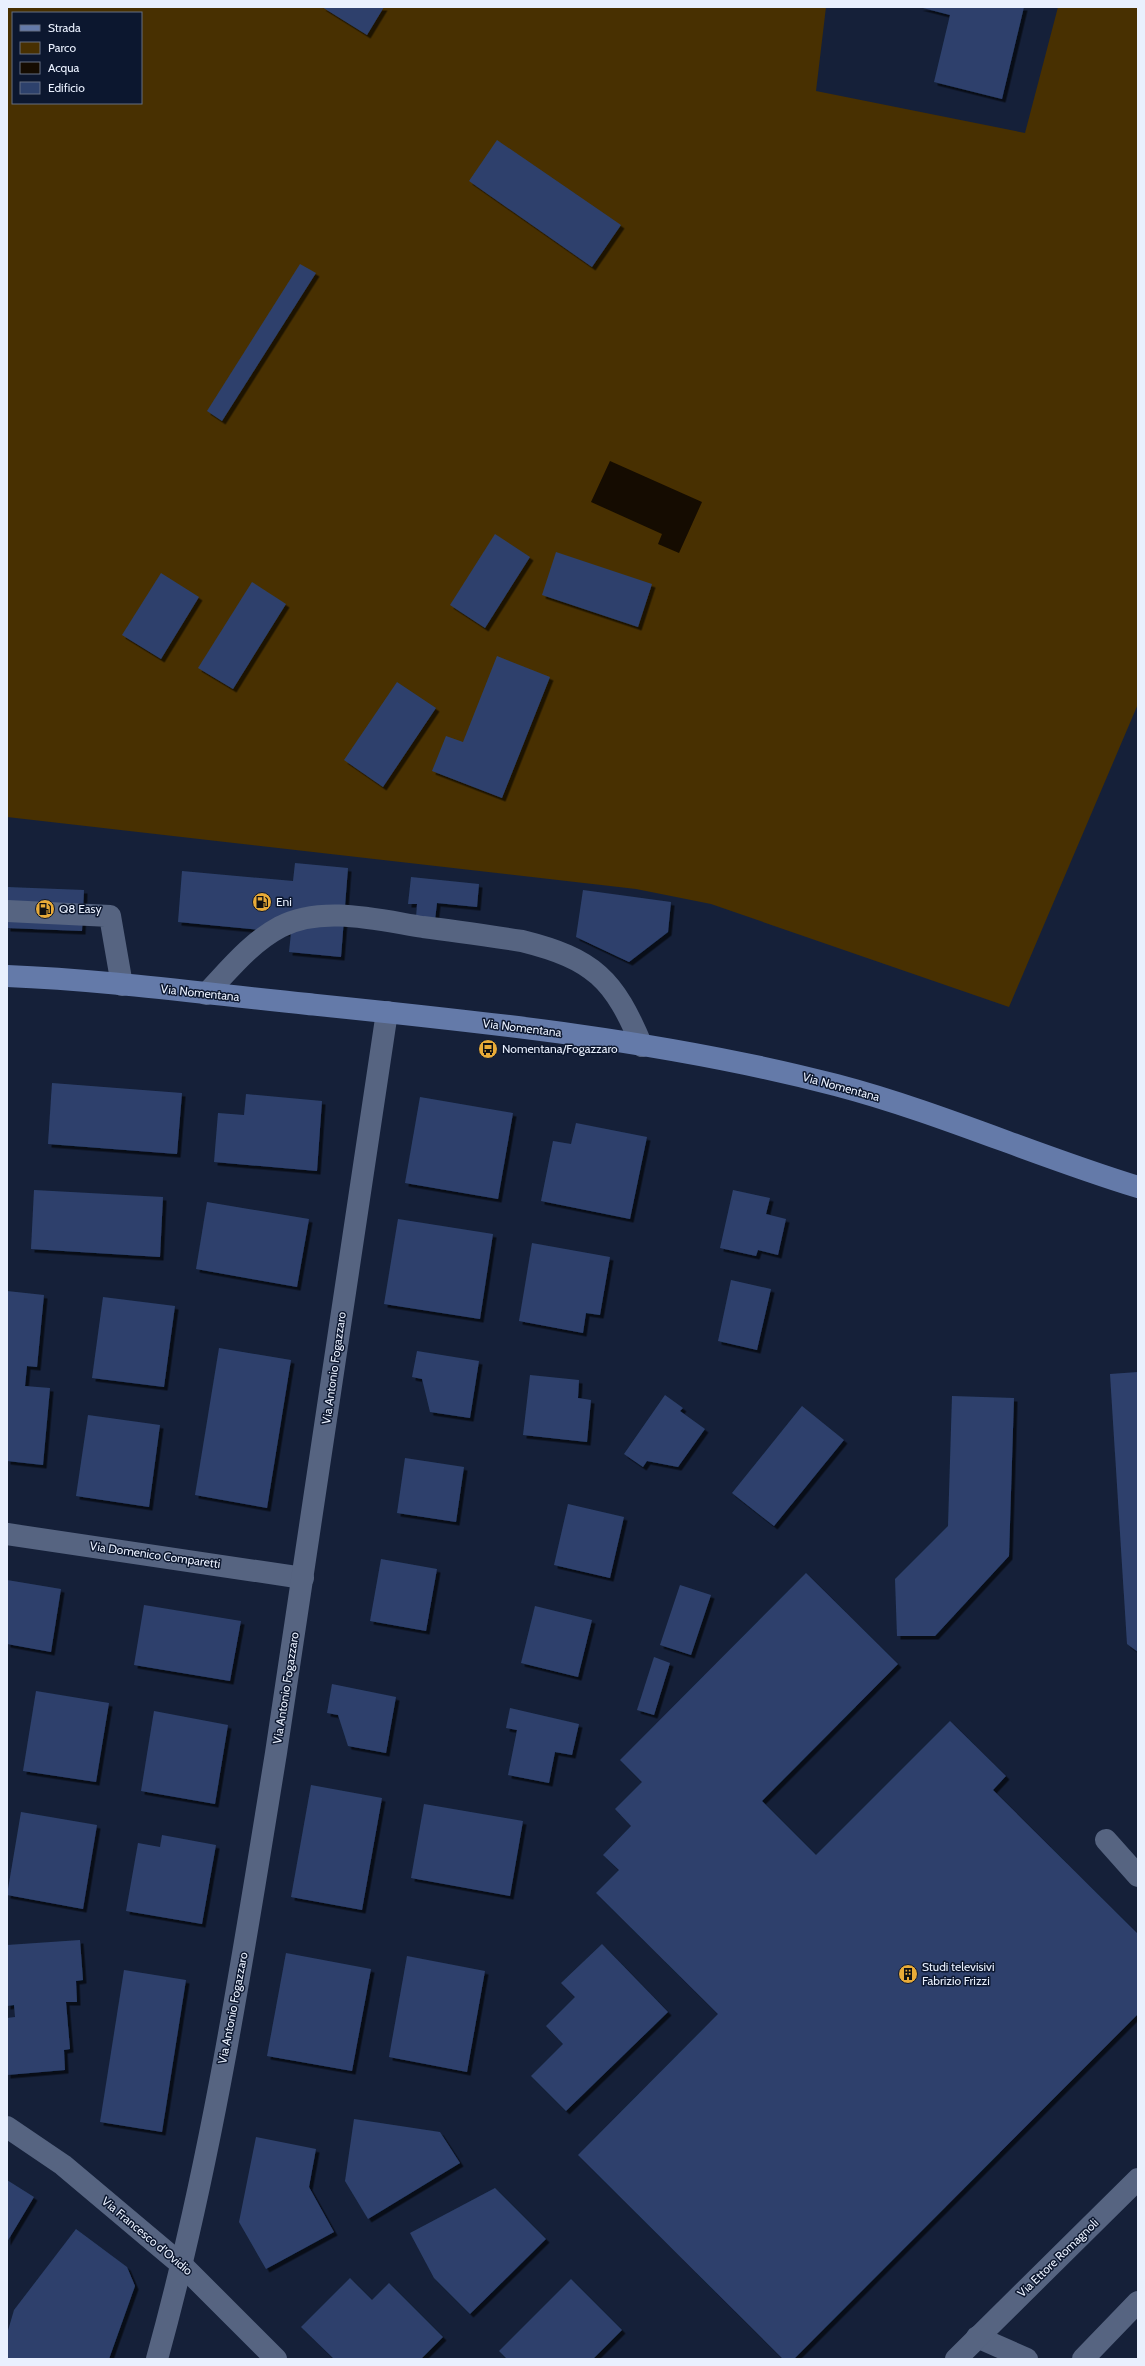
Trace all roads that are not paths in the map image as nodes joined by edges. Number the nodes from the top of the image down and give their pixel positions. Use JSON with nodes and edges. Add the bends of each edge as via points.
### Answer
{"nodes":[{"id":1,"x":7,"y":911,"type":"edge"},
{"id":2,"x":7,"y":976,"type":"edge"},
{"id":3,"x":122,"y":985,"type":"junction"},
{"id":4,"x":206,"y":994,"type":"junction"},
{"id":5,"x":387,"y":1012,"type":"junction"},
{"id":6,"x":642,"y":1046,"type":"junction"},
{"id":7,"x":1138,"y":1187,"type":"edge"},
{"id":8,"x":7,"y":1534,"type":"edge"},
{"id":9,"x":303,"y":1578,"type":"junction"},
{"id":10,"x":1106,"y":1840,"type":"dead end"},
{"id":11,"x":1138,"y":1876,"type":"edge"},
{"id":12,"x":7,"y":2127,"type":"edge"},
{"id":13,"x":1138,"y":2179,"type":"edge"},
{"id":14,"x":183,"y":2266,"type":"junction"},
{"id":15,"x":1138,"y":2302,"type":"edge"},
{"id":16,"x":977,"y":2337,"type":"junction"},
{"id":17,"x":157,"y":2359,"type":"edge"},
{"id":18,"x":276,"y":2359,"type":"edge"},
{"id":19,"x":956,"y":2359,"type":"edge"},
{"id":20,"x":1027,"y":2359,"type":"edge"},
{"id":21,"x":1083,"y":2359,"type":"edge"}],
"edges":[{"from":1,"to":3,"type":"street","via":[[110,916]]},
{"from":2,"to":3,"type":"main road","name":"Via Nomentana"},
{"from":3,"to":4,"type":"main road","name":"Via Nomentana"},
{"from":4,"to":5,"type":"main road","name":"Via Nomentana"},
{"from":4,"to":6,"type":"street","via":[[250,947],[281,927],[299,919],[368,919],[522,941],[544,946],[578,960],[607,982],[619,996]]},
{"from":5,"to":6,"type":"main road","name":"Via Nomentana","via":[[531,1029]]},
{"from":5,"to":9,"type":"street","name":"Via Antonio Fogazzaro"},
{"from":6,"to":7,"type":"main road","name":"Via Nomentana","via":[[840,1086],[966,1126],[1100,1176]]},
{"from":8,"to":9,"type":"street","name":"Via Domenico Comparetti"},
{"from":9,"to":14,"type":"street","name":"Via Antonio Fogazzaro","via":[[240,1977]]},
{"from":10,"to":11,"type":"street"},
{"from":12,"to":14,"type":"street","name":"Via Francesco d'Ovidio","via":[[63,2165]]},
{"from":13,"to":16,"type":"street","name":"Via Ettore Romagnoli"},
{"from":14,"to":17,"type":"street","name":"Via Antonio Fogazzaro"},
{"from":14,"to":18,"type":"street","name":"Via Francesco d'Ovidio"},
{"from":15,"to":21,"type":"street"},
{"from":16,"to":19,"type":"street","name":"Via Ettore Romagnoli"},
{"from":16,"to":20,"type":"street"}]}
